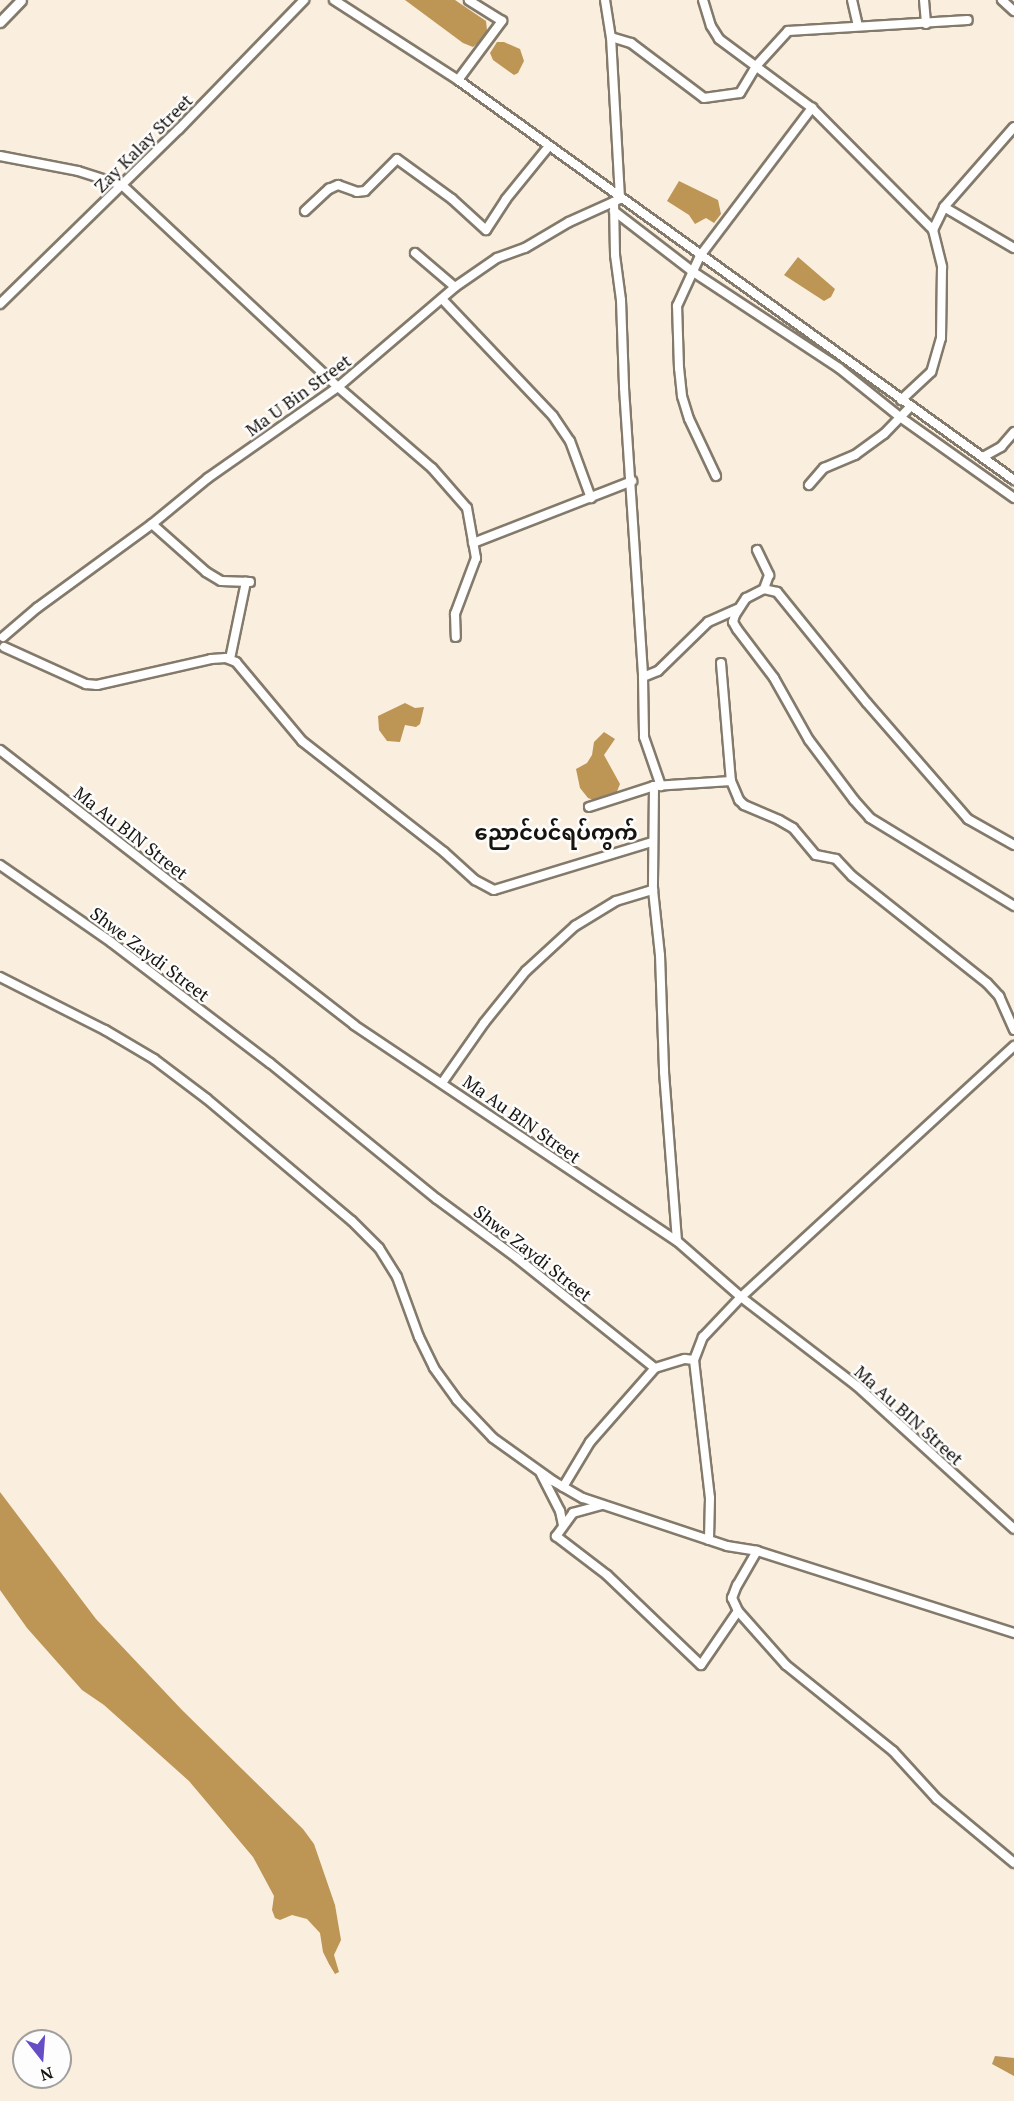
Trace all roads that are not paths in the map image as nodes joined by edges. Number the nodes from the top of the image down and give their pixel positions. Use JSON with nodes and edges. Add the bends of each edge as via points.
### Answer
{"nodes":[{"id":1,"x":21,"y":0,"type":"edge"},
{"id":2,"x":304,"y":0,"type":"edge"},
{"id":3,"x":334,"y":0,"type":"edge"},
{"id":4,"x":469,"y":0,"type":"edge"},
{"id":5,"x":605,"y":0,"type":"edge"},
{"id":6,"x":703,"y":0,"type":"edge"},
{"id":7,"x":852,"y":0,"type":"edge"},
{"id":8,"x":924,"y":0,"type":"edge"},
{"id":9,"x":1002,"y":0,"type":"edge"},
{"id":10,"x":1014,"y":10,"type":"edge"},
{"id":11,"x":968,"y":20,"type":"dead end"},
{"id":12,"x":0,"y":22,"type":"edge"},
{"id":13,"x":926,"y":24,"type":"junction"},
{"id":14,"x":858,"y":26,"type":"junction"},
{"id":15,"x":611,"y":37,"type":"junction"},
{"id":16,"x":758,"y":65,"type":"junction"},
{"id":17,"x":458,"y":80,"type":"junction"},
{"id":18,"x":812,"y":108,"type":"junction"},
{"id":19,"x":1014,"y":128,"type":"edge"},
{"id":20,"x":549,"y":146,"type":"junction"},
{"id":21,"x":0,"y":156,"type":"edge"},
{"id":22,"x":122,"y":185,"type":"junction"},
{"id":23,"x":619,"y":199,"type":"junction"},
{"id":24,"x":944,"y":207,"type":"junction"},
{"id":25,"x":305,"y":211,"type":"dead end"},
{"id":26,"x":614,"y":211,"type":"junction"},
{"id":27,"x":933,"y":230,"type":"junction"},
{"id":28,"x":1014,"y":248,"type":"edge"},
{"id":29,"x":415,"y":253,"type":"dead end"},
{"id":30,"x":700,"y":256,"type":"junction"},
{"id":31,"x":692,"y":270,"type":"junction"},
{"id":32,"x":455,"y":287,"type":"junction"},
{"id":33,"x":442,"y":299,"type":"junction"},
{"id":34,"x":0,"y":304,"type":"edge"},
{"id":35,"x":338,"y":387,"type":"junction"},
{"id":36,"x":901,"y":400,"type":"junction"},
{"id":37,"x":911,"y":406,"type":"junction"},
{"id":38,"x":900,"y":417,"type":"junction"},
{"id":39,"x":1014,"y":432,"type":"edge"},
{"id":40,"x":983,"y":457,"type":"junction"},
{"id":41,"x":716,"y":476,"type":"dead end"},
{"id":42,"x":1014,"y":480,"type":"edge"},
{"id":43,"x":632,"y":481,"type":"junction"},
{"id":44,"x":809,"y":485,"type":"dead end"},
{"id":45,"x":591,"y":498,"type":"junction"},
{"id":46,"x":1014,"y":498,"type":"edge"},
{"id":47,"x":152,"y":524,"type":"junction"},
{"id":48,"x":473,"y":543,"type":"junction"},
{"id":49,"x":758,"y":550,"type":"dead end"},
{"id":50,"x":764,"y":589,"type":"junction"},
{"id":51,"x":737,"y":609,"type":"junction"},
{"id":52,"x":2,"y":636,"type":"edge"},
{"id":53,"x":456,"y":637,"type":"dead end"},
{"id":54,"x":2,"y":647,"type":"edge"},
{"id":55,"x":230,"y":659,"type":"junction"},
{"id":56,"x":722,"y":663,"type":"dead end"},
{"id":57,"x":643,"y":678,"type":"junction"},
{"id":58,"x":0,"y":750,"type":"edge"},
{"id":59,"x":731,"y":781,"type":"junction"},
{"id":60,"x":657,"y":786,"type":"junction"},
{"id":61,"x":589,"y":807,"type":"dead end"},
{"id":62,"x":652,"y":842,"type":"junction"},
{"id":63,"x":1014,"y":845,"type":"edge"},
{"id":64,"x":0,"y":865,"type":"edge"},
{"id":65,"x":652,"y":890,"type":"junction"},
{"id":66,"x":1014,"y":906,"type":"edge"},
{"id":67,"x":0,"y":977,"type":"edge"},
{"id":68,"x":1014,"y":1030,"type":"edge"},
{"id":69,"x":1014,"y":1046,"type":"edge"},
{"id":70,"x":442,"y":1083,"type":"junction"},
{"id":71,"x":677,"y":1241,"type":"junction"},
{"id":72,"x":741,"y":1298,"type":"junction"},
{"id":73,"x":694,"y":1360,"type":"junction"},
{"id":74,"x":655,"y":1368,"type":"junction"},
{"id":75,"x":539,"y":1471,"type":"junction"},
{"id":76,"x":563,"y":1487,"type":"junction"},
{"id":77,"x":603,"y":1505,"type":"junction"},
{"id":78,"x":563,"y":1525,"type":"junction"},
{"id":79,"x":1014,"y":1529,"type":"edge"},
{"id":80,"x":709,"y":1540,"type":"junction"},
{"id":81,"x":757,"y":1551,"type":"junction"},
{"id":82,"x":738,"y":1611,"type":"junction"},
{"id":83,"x":1014,"y":1633,"type":"edge"},
{"id":84,"x":1014,"y":1863,"type":"edge"}],
"edges":[{"from":1,"to":12,"type":"main road"},
{"from":2,"to":22,"type":"street","name":"Zay Kalay Street"},
{"from":3,"to":17,"type":"street"},
{"from":4,"to":17,"type":"street","via":[[502,21]]},
{"from":5,"to":15,"type":"street"},
{"from":6,"to":16,"type":"street","via":[[719,39]]},
{"from":7,"to":14,"type":"street"},
{"from":8,"to":13,"type":"street"},
{"from":9,"to":10,"type":"street"},
{"from":11,"to":13,"type":"street"},
{"from":13,"to":14,"type":"street"},
{"from":14,"to":16,"type":"street","via":[[788,31]]},
{"from":15,"to":16,"type":"street","via":[[631,43],[704,98],[740,93]]},
{"from":15,"to":23,"type":"street"},
{"from":16,"to":18,"type":"street"},
{"from":17,"to":20,"type":"street"},
{"from":18,"to":27,"type":"street"},
{"from":18,"to":30,"type":"street"},
{"from":19,"to":24,"type":"street"},
{"from":20,"to":23,"type":"street"},
{"from":20,"to":25,"type":"street","via":[[486,230],[452,199],[397,159],[365,191],[338,185]]},
{"from":21,"to":22,"type":"street","via":[[78,171]]},
{"from":22,"to":34,"type":"street","name":"Zay Kalay Street"},
{"from":22,"to":35,"type":"street"},
{"from":23,"to":26,"type":"street"},
{"from":23,"to":30,"type":"street"},
{"from":23,"to":32,"type":"street","name":"Ma U Bin Street","via":[[525,248],[497,258]]},
{"from":24,"to":27,"type":"street"},
{"from":24,"to":28,"type":"street"},
{"from":26,"to":31,"type":"street"},
{"from":26,"to":43,"type":"street"},
{"from":27,"to":36,"type":"street","via":[[942,267],[941,338],[931,372]]},
{"from":29,"to":32,"type":"street"},
{"from":30,"to":31,"type":"street"},
{"from":30,"to":36,"type":"street"},
{"from":31,"to":38,"type":"street","via":[[839,368]]},
{"from":31,"to":41,"type":"street","via":[[677,306],[678,368],[689,419]]},
{"from":32,"to":33,"type":"street","name":"Ma U Bin Street"},
{"from":33,"to":35,"type":"street","name":"Ma U Bin Street"},
{"from":33,"to":45,"type":"street","via":[[553,416],[570,441]]},
{"from":35,"to":47,"type":"street","name":"Ma U Bin Street","via":[[208,478]]},
{"from":35,"to":48,"type":"street","via":[[432,468],[467,508]]},
{"from":36,"to":37,"type":"street"},
{"from":37,"to":38,"type":"street"},
{"from":37,"to":40,"type":"street"},
{"from":38,"to":44,"type":"street","via":[[855,455],[824,468]]},
{"from":38,"to":46,"type":"street"},
{"from":39,"to":40,"type":"street","via":[[1001,447]]},
{"from":40,"to":42,"type":"street"},
{"from":43,"to":45,"type":"street"},
{"from":43,"to":57,"type":"street"},
{"from":45,"to":48,"type":"street"},
{"from":47,"to":52,"type":"street","name":"Ma U Bin Street"},
{"from":47,"to":55,"type":"street","via":[[206,572],[221,581],[248,582]]},
{"from":48,"to":53,"type":"street","via":[[476,558],[455,614]]},
{"from":49,"to":50,"type":"street","via":[[769,575]]},
{"from":50,"to":51,"type":"street","via":[[746,598]]},
{"from":50,"to":63,"type":"street","via":[[777,592],[968,819]]},
{"from":51,"to":57,"type":"street","via":[[708,622],[658,671]]},
{"from":51,"to":66,"type":"street","via":[[737,629],[774,678],[809,740],[870,818]]},
{"from":52,"to":54,"type":"street","via":[[8,640]]},
{"from":54,"to":55,"type":"street","via":[[86,684],[97,685],[211,659]]},
{"from":55,"to":62,"type":"street","via":[[302,741],[484,887],[494,890]]},
{"from":56,"to":59,"type":"street"},
{"from":57,"to":60,"type":"street","via":[[644,737]]},
{"from":58,"to":70,"type":"street","name":"Ma Au BIN Street","via":[[354,1025]]},
{"from":59,"to":60,"type":"street"},
{"from":59,"to":68,"type":"street","via":[[744,805],[786,824],[816,855],[836,859],[987,983],[999,996]]},
{"from":60,"to":61,"type":"street"},
{"from":60,"to":62,"type":"street"},
{"from":62,"to":65,"type":"street"},
{"from":64,"to":74,"type":"street","name":"Shwe Zaydi Street","via":[[111,942],[270,1063]]},
{"from":65,"to":70,"type":"street","via":[[616,901],[575,926],[526,971]]},
{"from":65,"to":71,"type":"street","via":[[660,955]]},
{"from":67,"to":75,"type":"street","via":[[154,1059],[352,1221],[379,1248],[397,1277],[434,1368],[457,1401],[493,1438]]},
{"from":69,"to":72,"type":"street"},
{"from":70,"to":71,"type":"street","name":"Ma Au BIN Street"},
{"from":71,"to":72,"type":"street","name":"Ma Au BIN Street"},
{"from":72,"to":73,"type":"street","via":[[703,1337]]},
{"from":72,"to":79,"type":"street","name":"Ma Au BIN Street","via":[[857,1386]]},
{"from":73,"to":74,"type":"street"},
{"from":73,"to":80,"type":"street","via":[[710,1498]]},
{"from":74,"to":76,"type":"street","via":[[590,1442]]},
{"from":75,"to":76,"type":"street"},
{"from":75,"to":78,"type":"street"},
{"from":76,"to":77,"type":"street"},
{"from":77,"to":78,"type":"street","via":[[573,1513]]},
{"from":77,"to":80,"type":"street"},
{"from":78,"to":82,"type":"street","via":[[556,1536],[607,1575],[701,1665]]},
{"from":80,"to":81,"type":"street"},
{"from":81,"to":82,"type":"street","via":[[736,1585],[732,1598]]},
{"from":81,"to":83,"type":"street"},
{"from":82,"to":84,"type":"street","via":[[786,1665],[893,1751],[937,1798]]}]}
